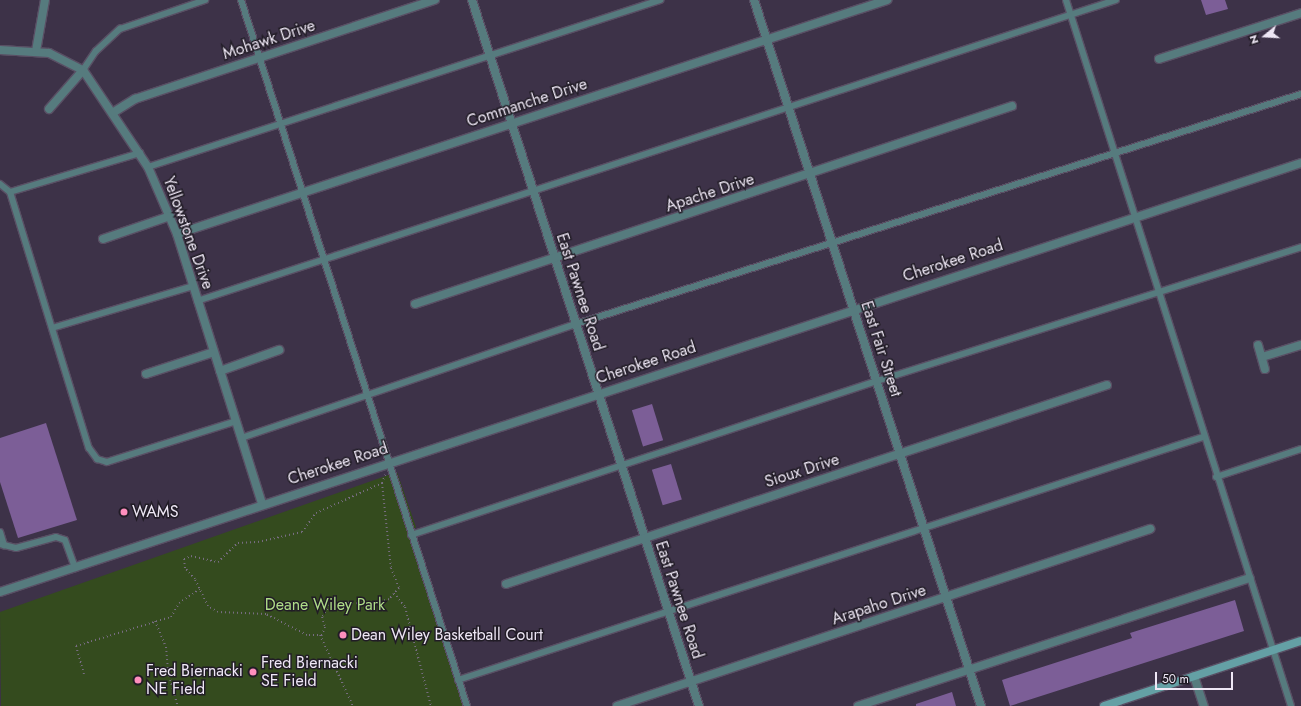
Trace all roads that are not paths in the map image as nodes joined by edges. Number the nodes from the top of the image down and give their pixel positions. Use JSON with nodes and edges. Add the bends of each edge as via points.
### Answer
{"nodes":[{"id":1,"x":45,"y":0,"type":"edge"},
{"id":2,"x":205,"y":0,"type":"edge"},
{"id":3,"x":241,"y":0,"type":"edge"},
{"id":4,"x":435,"y":0,"type":"edge"},
{"id":5,"x":472,"y":0,"type":"edge"},
{"id":6,"x":660,"y":0,"type":"edge"},
{"id":7,"x":754,"y":0,"type":"edge"},
{"id":8,"x":887,"y":0,"type":"edge"},
{"id":9,"x":1066,"y":0,"type":"edge"},
{"id":10,"x":1116,"y":0,"type":"edge"},
{"id":11,"x":1301,"y":13,"type":"edge"},
{"id":12,"x":1071,"y":14,"type":"junction"},
{"id":13,"x":767,"y":39,"type":"junction"},
{"id":14,"x":0,"y":50,"type":"edge"},
{"id":15,"x":36,"y":51,"type":"junction"},
{"id":16,"x":490,"y":56,"type":"junction"},
{"id":17,"x":260,"y":58,"type":"junction"},
{"id":18,"x":1159,"y":59,"type":"dead end"},
{"id":19,"x":83,"y":70,"type":"junction"},
{"id":20,"x":1301,"y":94,"type":"edge"},
{"id":21,"x":1012,"y":106,"type":"dead end"},
{"id":22,"x":788,"y":108,"type":"junction"},
{"id":23,"x":49,"y":109,"type":"dead end"},
{"id":24,"x":114,"y":112,"type":"junction"},
{"id":25,"x":511,"y":123,"type":"junction"},
{"id":26,"x":281,"y":124,"type":"junction"},
{"id":27,"x":1114,"y":150,"type":"junction"},
{"id":28,"x":140,"y":154,"type":"junction"},
{"id":29,"x":1301,"y":163,"type":"edge"},
{"id":30,"x":148,"y":167,"type":"junction"},
{"id":31,"x":810,"y":175,"type":"junction"},
{"id":32,"x":0,"y":184,"type":"edge"},
{"id":33,"x":10,"y":192,"type":"junction"},
{"id":34,"x":304,"y":192,"type":"junction"},
{"id":35,"x":534,"y":193,"type":"junction"},
{"id":36,"x":170,"y":216,"type":"junction"},
{"id":37,"x":1135,"y":216,"type":"junction"},
{"id":38,"x":177,"y":234,"type":"junction"},
{"id":39,"x":103,"y":239,"type":"dead end"},
{"id":40,"x":831,"y":241,"type":"junction"},
{"id":41,"x":1301,"y":247,"type":"edge"},
{"id":42,"x":555,"y":259,"type":"junction"},
{"id":43,"x":325,"y":260,"type":"junction"},
{"id":44,"x":193,"y":286,"type":"junction"},
{"id":45,"x":1158,"y":290,"type":"junction"},
{"id":46,"x":197,"y":301,"type":"junction"},
{"id":47,"x":415,"y":304,"type":"dead end"},
{"id":48,"x":853,"y":310,"type":"junction"},
{"id":49,"x":576,"y":324,"type":"junction"},
{"id":50,"x":52,"y":328,"type":"junction"},
{"id":51,"x":1258,"y":344,"type":"dead end"},
{"id":52,"x":1301,"y":345,"type":"edge"},
{"id":53,"x":279,"y":350,"type":"dead end"},
{"id":54,"x":214,"y":352,"type":"junction"},
{"id":55,"x":1262,"y":357,"type":"junction"},
{"id":56,"x":1265,"y":369,"type":"dead end"},
{"id":57,"x":220,"y":371,"type":"junction"},
{"id":58,"x":146,"y":374,"type":"dead end"},
{"id":59,"x":877,"y":381,"type":"junction"},
{"id":60,"x":1107,"y":384,"type":"dead end"},
{"id":61,"x":598,"y":394,"type":"junction"},
{"id":62,"x":367,"y":395,"type":"junction"},
{"id":63,"x":236,"y":421,"type":"junction"},
{"id":64,"x":1203,"y":437,"type":"junction"},
{"id":65,"x":241,"y":438,"type":"junction"},
{"id":66,"x":1301,"y":449,"type":"edge"},
{"id":67,"x":900,"y":453,"type":"junction"},
{"id":68,"x":388,"y":463,"type":"junction"},
{"id":69,"x":621,"y":466,"type":"junction"},
{"id":70,"x":1216,"y":477,"type":"junction"},
{"id":71,"x":262,"y":504,"type":"junction"},
{"id":72,"x":924,"y":527,"type":"junction"},
{"id":73,"x":1150,"y":529,"type":"dead end"},
{"id":74,"x":0,"y":532,"type":"edge"},
{"id":75,"x":411,"y":535,"type":"junction"},
{"id":76,"x":644,"y":538,"type":"junction"},
{"id":77,"x":2,"y":545,"type":"edge"},
{"id":78,"x":75,"y":568,"type":"junction"},
{"id":79,"x":1250,"y":578,"type":"junction"},
{"id":80,"x":506,"y":584,"type":"dead end"},
{"id":81,"x":0,"y":592,"type":"edge"},
{"id":82,"x":946,"y":597,"type":"junction"},
{"id":83,"x":669,"y":612,"type":"junction"},
{"id":84,"x":1301,"y":640,"type":"edge"},
{"id":85,"x":1274,"y":650,"type":"junction"},
{"id":86,"x":970,"y":670,"type":"junction"},
{"id":87,"x":1194,"y":676,"type":"junction"},
{"id":88,"x":458,"y":680,"type":"junction"},
{"id":89,"x":691,"y":681,"type":"junction"},
{"id":90,"x":467,"y":706,"type":"edge"},
{"id":91,"x":617,"y":706,"type":"edge"},
{"id":92,"x":699,"y":706,"type":"edge"},
{"id":93,"x":858,"y":706,"type":"edge"},
{"id":94,"x":981,"y":706,"type":"edge"},
{"id":95,"x":1104,"y":706,"type":"edge"},
{"id":96,"x":1204,"y":706,"type":"edge"},
{"id":97,"x":1291,"y":706,"type":"edge"}],
"edges":[{"from":1,"to":15,"type":"street"},
{"from":2,"to":19,"type":"lane","via":[[120,29],[96,51]]},
{"from":3,"to":17,"type":"lane"},
{"from":4,"to":17,"type":"street","name":"Mohawk Drive"},
{"from":5,"to":16,"type":"street","name":"East Pawnee Road"},
{"from":6,"to":16,"type":"lane"},
{"from":7,"to":13,"type":"street","name":"East Fair Street"},
{"from":8,"to":13,"type":"street","name":"Commanche Drive"},
{"from":9,"to":12,"type":"lane"},
{"from":10,"to":12,"type":"lane"},
{"from":11,"to":18,"type":"street"},
{"from":12,"to":22,"type":"lane"},
{"from":12,"to":27,"type":"lane"},
{"from":13,"to":22,"type":"street","name":"East Fair Street"},
{"from":13,"to":25,"type":"street","name":"Commanche Drive"},
{"from":14,"to":15,"type":"street"},
{"from":15,"to":19,"type":"street"},
{"from":16,"to":25,"type":"street","name":"East Pawnee Road"},
{"from":16,"to":26,"type":"lane"},
{"from":17,"to":24,"type":"street","name":"Mohawk Drive","via":[[136,99]]},
{"from":17,"to":26,"type":"lane"},
{"from":19,"to":23,"type":"street"},
{"from":19,"to":24,"type":"street","name":"Yellowstone Drive"},
{"from":20,"to":27,"type":"lane"},
{"from":21,"to":31,"type":"street","name":"Apache Drive"},
{"from":22,"to":31,"type":"street","name":"East Fair Street"},
{"from":22,"to":35,"type":"lane"},
{"from":24,"to":28,"type":"street","name":"Yellowstone Drive"},
{"from":25,"to":34,"type":"street","name":"Commanche Drive"},
{"from":25,"to":35,"type":"street","name":"East Pawnee Road"},
{"from":26,"to":30,"type":"lane"},
{"from":26,"to":34,"type":"lane"},
{"from":27,"to":37,"type":"lane"},
{"from":27,"to":40,"type":"lane"},
{"from":28,"to":30,"type":"street","name":"Yellowstone Drive"},
{"from":28,"to":33,"type":"lane"},
{"from":29,"to":37,"type":"street","name":"Cherokee Road"},
{"from":30,"to":36,"type":"street","name":"Yellowstone Drive"},
{"from":31,"to":40,"type":"street","name":"East Fair Street"},
{"from":31,"to":42,"type":"street","name":"Apache Drive"},
{"from":32,"to":33,"type":"lane"},
{"from":33,"to":50,"type":"lane"},
{"from":34,"to":38,"type":"street","name":"Commanche Drive"},
{"from":34,"to":43,"type":"lane"},
{"from":35,"to":42,"type":"street","name":"East Pawnee Road"},
{"from":35,"to":43,"type":"lane"},
{"from":36,"to":38,"type":"street","name":"Yellowstone Drive"},
{"from":36,"to":39,"type":"street"},
{"from":37,"to":45,"type":"lane"},
{"from":37,"to":48,"type":"street","name":"Cherokee Road"},
{"from":38,"to":44,"type":"street","name":"Yellowstone Drive"},
{"from":40,"to":48,"type":"street","name":"East Fair Street"},
{"from":40,"to":49,"type":"lane"},
{"from":41,"to":45,"type":"lane"},
{"from":42,"to":47,"type":"street","name":"Apache Drive"},
{"from":42,"to":49,"type":"street","name":"East Pawnee Road"},
{"from":43,"to":46,"type":"lane"},
{"from":43,"to":62,"type":"lane"},
{"from":44,"to":46,"type":"street","name":"Yellowstone Drive"},
{"from":44,"to":50,"type":"lane"},
{"from":45,"to":59,"type":"lane"},
{"from":45,"to":64,"type":"lane"},
{"from":46,"to":54,"type":"street","name":"Yellowstone Drive"},
{"from":48,"to":59,"type":"street","name":"East Fair Street"},
{"from":48,"to":61,"type":"street","name":"Cherokee Road"},
{"from":49,"to":61,"type":"street","name":"East Pawnee Road"},
{"from":49,"to":62,"type":"lane"},
{"from":50,"to":63,"type":"lane","via":[[90,448],[97,459],[107,462]]},
{"from":51,"to":55,"type":"street"},
{"from":52,"to":55,"type":"street"},
{"from":53,"to":57,"type":"street"},
{"from":54,"to":57,"type":"street","name":"Yellowstone Drive"},
{"from":54,"to":58,"type":"street"},
{"from":55,"to":56,"type":"street"},
{"from":57,"to":63,"type":"street","name":"Yellowstone Drive"},
{"from":59,"to":67,"type":"street","name":"East Fair Street"},
{"from":59,"to":69,"type":"lane"},
{"from":60,"to":67,"type":"street","name":"Sioux Drive"},
{"from":61,"to":68,"type":"street","name":"Cherokee Road"},
{"from":61,"to":69,"type":"street","name":"East Pawnee Road"},
{"from":62,"to":65,"type":"lane"},
{"from":62,"to":68,"type":"lane"},
{"from":63,"to":65,"type":"street","name":"Yellowstone Drive"},
{"from":64,"to":70,"type":"lane"},
{"from":64,"to":72,"type":"lane"},
{"from":65,"to":71,"type":"street","name":"Yellowstone Drive"},
{"from":66,"to":70,"type":"lane"},
{"from":67,"to":72,"type":"street","name":"East Fair Street"},
{"from":67,"to":76,"type":"street","name":"Sioux Drive"},
{"from":68,"to":71,"type":"street","name":"Cherokee Road"},
{"from":68,"to":75,"type":"lane"},
{"from":69,"to":75,"type":"lane"},
{"from":69,"to":76,"type":"street","name":"East Pawnee Road"},
{"from":70,"to":79,"type":"lane"},
{"from":71,"to":78,"type":"street","name":"Cherokee Road"},
{"from":72,"to":82,"type":"street","name":"East Fair Street"},
{"from":72,"to":83,"type":"lane"},
{"from":73,"to":82,"type":"street","name":"Arapaho Drive"},
{"from":74,"to":77,"type":"lane"},
{"from":75,"to":88,"type":"lane"},
{"from":76,"to":80,"type":"street","name":"Sioux Drive"},
{"from":76,"to":83,"type":"street","name":"East Pawnee Road"},
{"from":77,"to":78,"type":"lane","via":[[16,548],[56,537],[65,540]]},
{"from":78,"to":81,"type":"street","name":"Cherokee Road"},
{"from":79,"to":85,"type":"lane"},
{"from":79,"to":86,"type":"street"},
{"from":82,"to":86,"type":"street","name":"East Fair Street"},
{"from":82,"to":89,"type":"street","name":"Arapaho Drive"},
{"from":83,"to":88,"type":"lane"},
{"from":83,"to":89,"type":"street","name":"East Pawnee Road"},
{"from":84,"to":85,"type":"main road"},
{"from":85,"to":87,"type":"main road"},
{"from":85,"to":97,"type":"lane"},
{"from":86,"to":93,"type":"street"},
{"from":86,"to":94,"type":"street","name":"East Fair Street"},
{"from":87,"to":95,"type":"main road"},
{"from":87,"to":96,"type":"street"},
{"from":88,"to":90,"type":"lane"},
{"from":89,"to":91,"type":"street","name":"Arapaho Drive"},
{"from":89,"to":92,"type":"street","name":"East Pawnee Road"}]}
